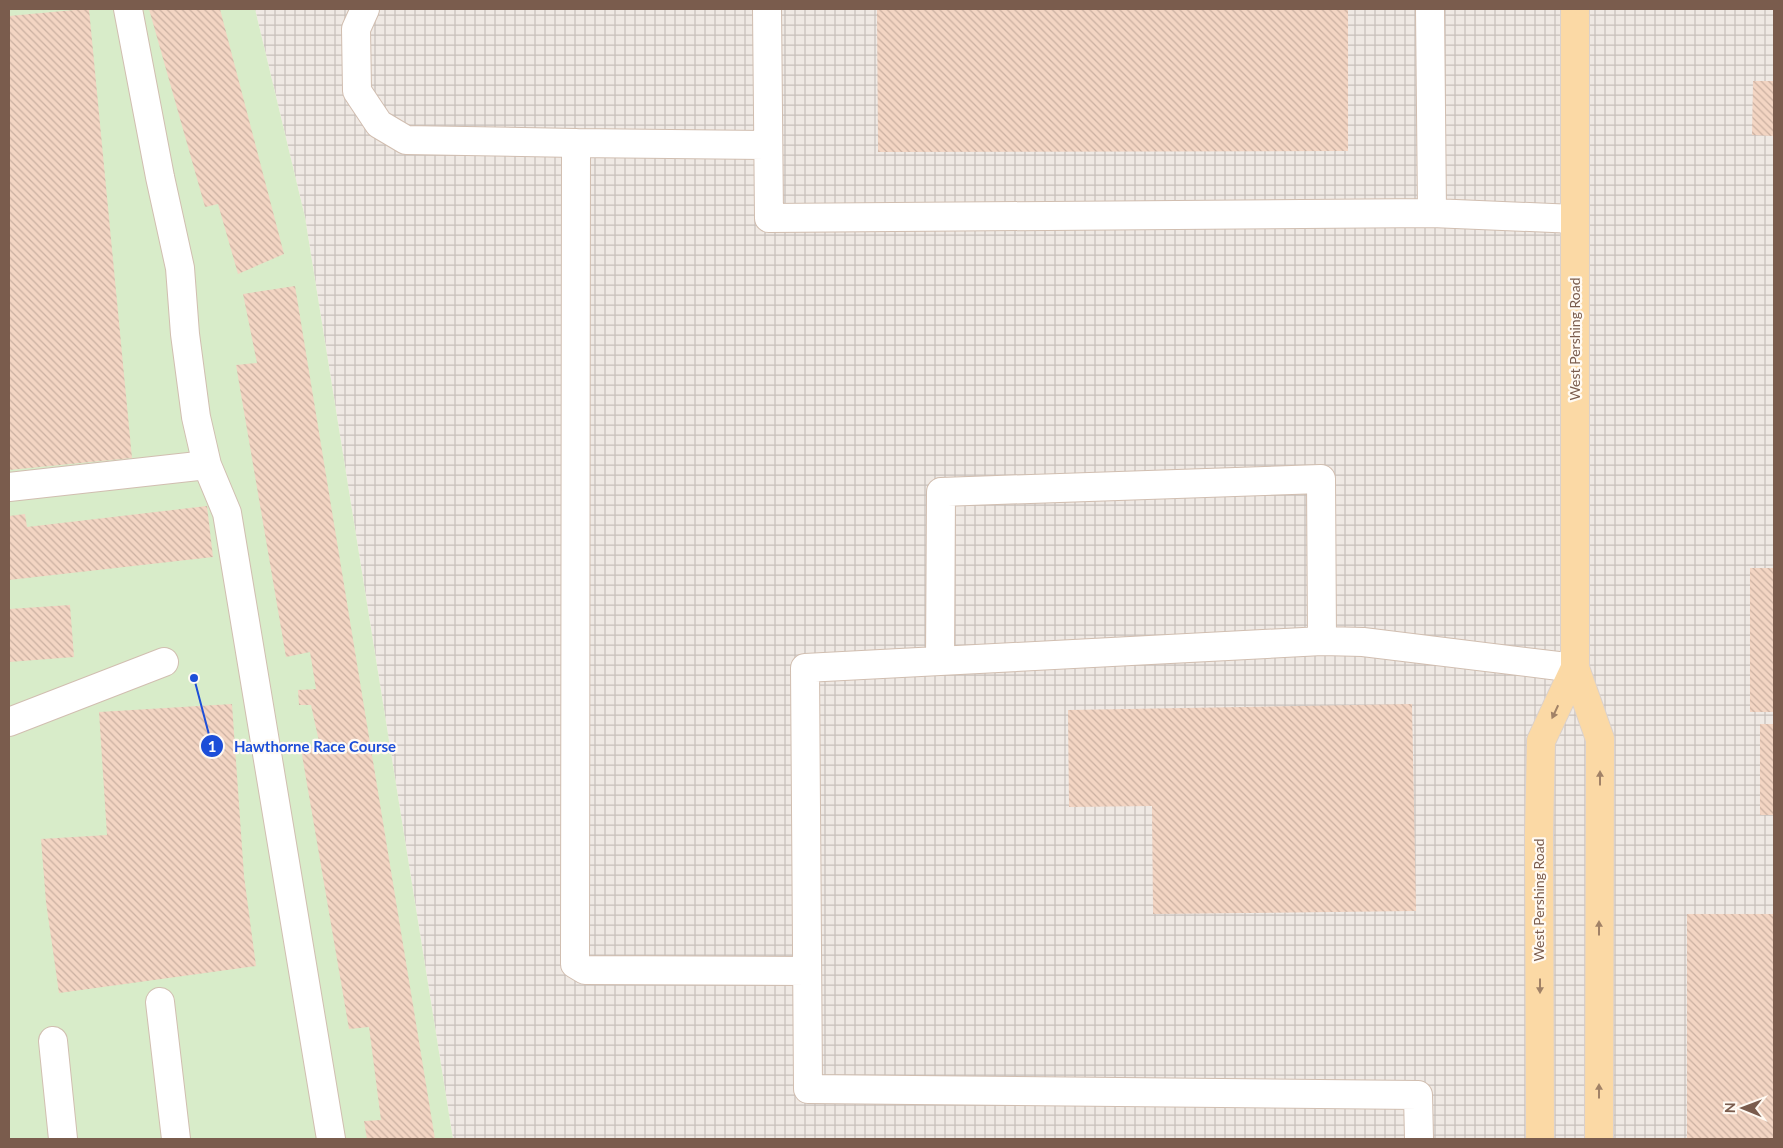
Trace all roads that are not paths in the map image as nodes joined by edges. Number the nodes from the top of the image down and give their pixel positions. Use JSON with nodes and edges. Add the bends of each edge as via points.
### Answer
{"nodes":[{"id":1,"x":128,"y":9,"type":"edge"},
{"id":2,"x":366,"y":9,"type":"edge"},
{"id":3,"x":767,"y":9,"type":"edge"},
{"id":4,"x":1430,"y":9,"type":"edge"},
{"id":5,"x":1575,"y":9,"type":"edge"},
{"id":6,"x":576,"y":143,"type":"junction"},
{"id":7,"x":768,"y":145,"type":"junction"},
{"id":8,"x":1432,"y":213,"type":"junction"},
{"id":9,"x":1576,"y":219,"type":"junction"},
{"id":10,"x":207,"y":465,"type":"junction"},
{"id":11,"x":9,"y":488,"type":"edge"},
{"id":12,"x":1322,"y":641,"type":"junction"},
{"id":13,"x":940,"y":661,"type":"junction"},
{"id":14,"x":164,"y":662,"type":"dead end"},
{"id":15,"x":1575,"y":668,"type":"junction"},
{"id":16,"x":9,"y":722,"type":"edge"},
{"id":17,"x":807,"y":971,"type":"junction"},
{"id":18,"x":160,"y":1002,"type":"dead end"},
{"id":19,"x":53,"y":1041,"type":"dead end"},
{"id":20,"x":64,"y":1139,"type":"edge"},
{"id":21,"x":176,"y":1139,"type":"edge"},
{"id":22,"x":331,"y":1139,"type":"edge"},
{"id":23,"x":1419,"y":1139,"type":"edge"},
{"id":24,"x":1540,"y":1139,"type":"edge"},
{"id":25,"x":1599,"y":1139,"type":"edge"}],
"edges":[{"from":1,"to":10,"type":"lane","via":[[180,268],[196,417]]},
{"from":2,"to":6,"type":"lane","via":[[356,28],[357,91],[379,124],[406,140]]},
{"from":3,"to":7,"type":"lane"},
{"from":4,"to":8,"type":"lane"},
{"from":5,"to":9,"type":"main road","name":"West Pershing Road"},
{"from":6,"to":7,"type":"lane"},
{"from":6,"to":17,"type":"lane","via":[[575,964],[585,970]]},
{"from":7,"to":8,"type":"lane","via":[[769,218]]},
{"from":8,"to":9,"type":"lane"},
{"from":9,"to":15,"type":"main road","name":"West Pershing Road"},
{"from":10,"to":11,"type":"lane"},
{"from":10,"to":22,"type":"lane","via":[[227,513]]},
{"from":12,"to":13,"type":"lane"},
{"from":12,"to":13,"type":"lane","via":[[1322,480],[941,492]]},
{"from":12,"to":15,"type":"lane","via":[[1363,642]]},
{"from":13,"to":17,"type":"lane","via":[[805,668]]},
{"from":14,"to":16,"type":"lane"},
{"from":15,"to":24,"type":"main road","name":"West Pershing Road","one_way":true,"via":[[1541,741]]},
{"from":25,"to":15,"type":"main road","name":"West Pershing Road","one_way":true,"via":[[1600,739]]},
{"from":17,"to":23,"type":"lane","via":[[808,1090],[1418,1095]]},
{"from":18,"to":21,"type":"lane"},
{"from":19,"to":20,"type":"lane"}]}
